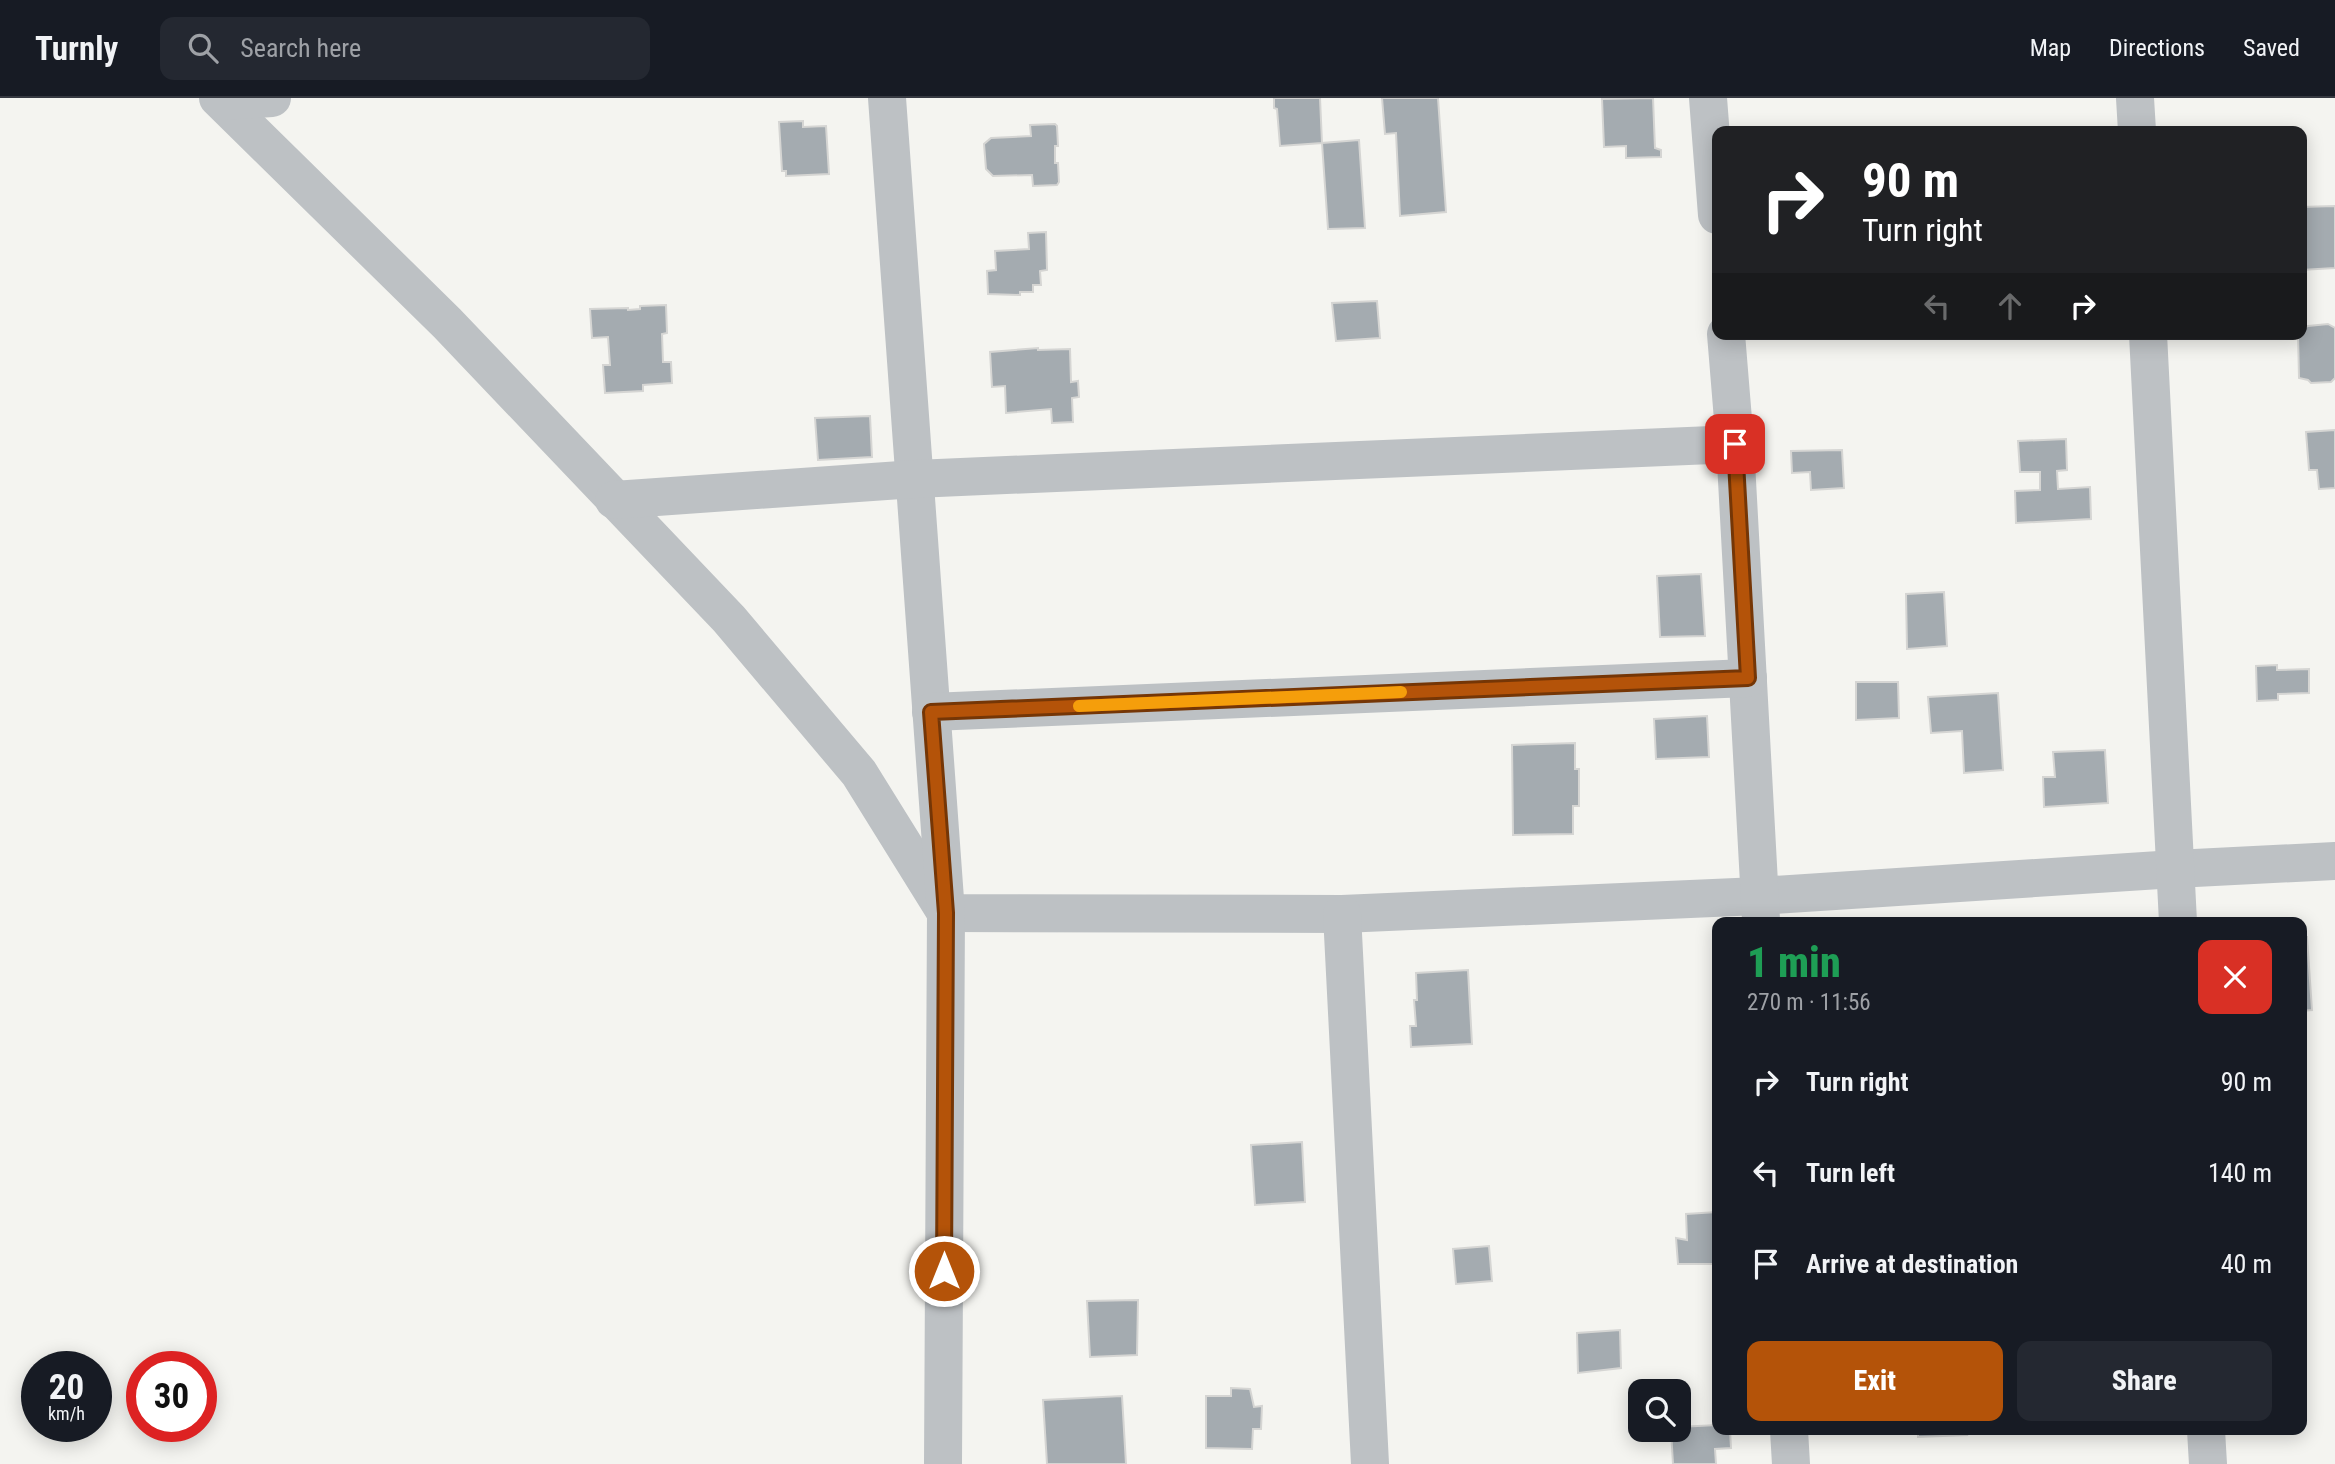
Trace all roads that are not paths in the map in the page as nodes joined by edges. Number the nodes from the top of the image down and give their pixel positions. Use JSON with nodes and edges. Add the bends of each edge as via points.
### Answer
{"nodes":[{"id":1,"x":272,"y":98,"type":"edge"},
{"id":2,"x":887,"y":98,"type":"edge"},
{"id":3,"x":1707,"y":98,"type":"edge"},
{"id":4,"x":2135,"y":98,"type":"edge"},
{"id":5,"x":220,"y":100,"type":"edge"},
{"id":6,"x":2137,"y":126,"type":"edge"},
{"id":7,"x":1712,"y":156,"type":"edge"},
{"id":8,"x":1726,"y":340,"type":"edge"},
{"id":9,"x":2148,"y":340,"type":"edge"},
{"id":10,"x":1735,"y":444,"type":"junction"},
{"id":11,"x":915,"y":479,"type":"junction"},
{"id":12,"x":614,"y":500,"type":"junction"},
{"id":13,"x":1748,"y":678,"type":"junction"},
{"id":14,"x":931,"y":712,"type":"junction"},
{"id":15,"x":2335,"y":862,"type":"edge"},
{"id":16,"x":2175,"y":869,"type":"junction"},
{"id":17,"x":1760,"y":909,"type":"edge"},
{"id":18,"x":946,"y":913,"type":"junction"},
{"id":19,"x":1342,"y":914,"type":"junction"},
{"id":20,"x":2178,"y":917,"type":"edge"},
{"id":21,"x":1789,"y":1435,"type":"edge"},
{"id":22,"x":2206,"y":1435,"type":"edge"},
{"id":23,"x":943,"y":1464,"type":"edge"},
{"id":24,"x":1370,"y":1464,"type":"edge"},
{"id":25,"x":1791,"y":1464,"type":"edge"},
{"id":26,"x":2208,"y":1464,"type":"edge"}],
"edges":[{"from":1,"to":5,"type":"street"},
{"from":2,"to":11,"type":"street"},
{"from":3,"to":7,"type":"street"},
{"from":4,"to":6,"type":"street"},
{"from":5,"to":12,"type":"street","via":[[447,323]]},
{"from":8,"to":10,"type":"street"},
{"from":9,"to":16,"type":"street"},
{"from":10,"to":11,"type":"street"},
{"from":10,"to":13,"type":"street"},
{"from":11,"to":12,"type":"street"},
{"from":11,"to":14,"type":"street"},
{"from":12,"to":18,"type":"street","via":[[729,619],[859,773]]},
{"from":13,"to":14,"type":"street"},
{"from":13,"to":17,"type":"street"},
{"from":14,"to":18,"type":"street"},
{"from":15,"to":16,"type":"street"},
{"from":16,"to":17,"type":"street"},
{"from":16,"to":20,"type":"street"},
{"from":17,"to":19,"type":"street"},
{"from":18,"to":19,"type":"street"},
{"from":18,"to":23,"type":"street"},
{"from":19,"to":24,"type":"street"},
{"from":21,"to":25,"type":"street"},
{"from":22,"to":26,"type":"street"}]}
